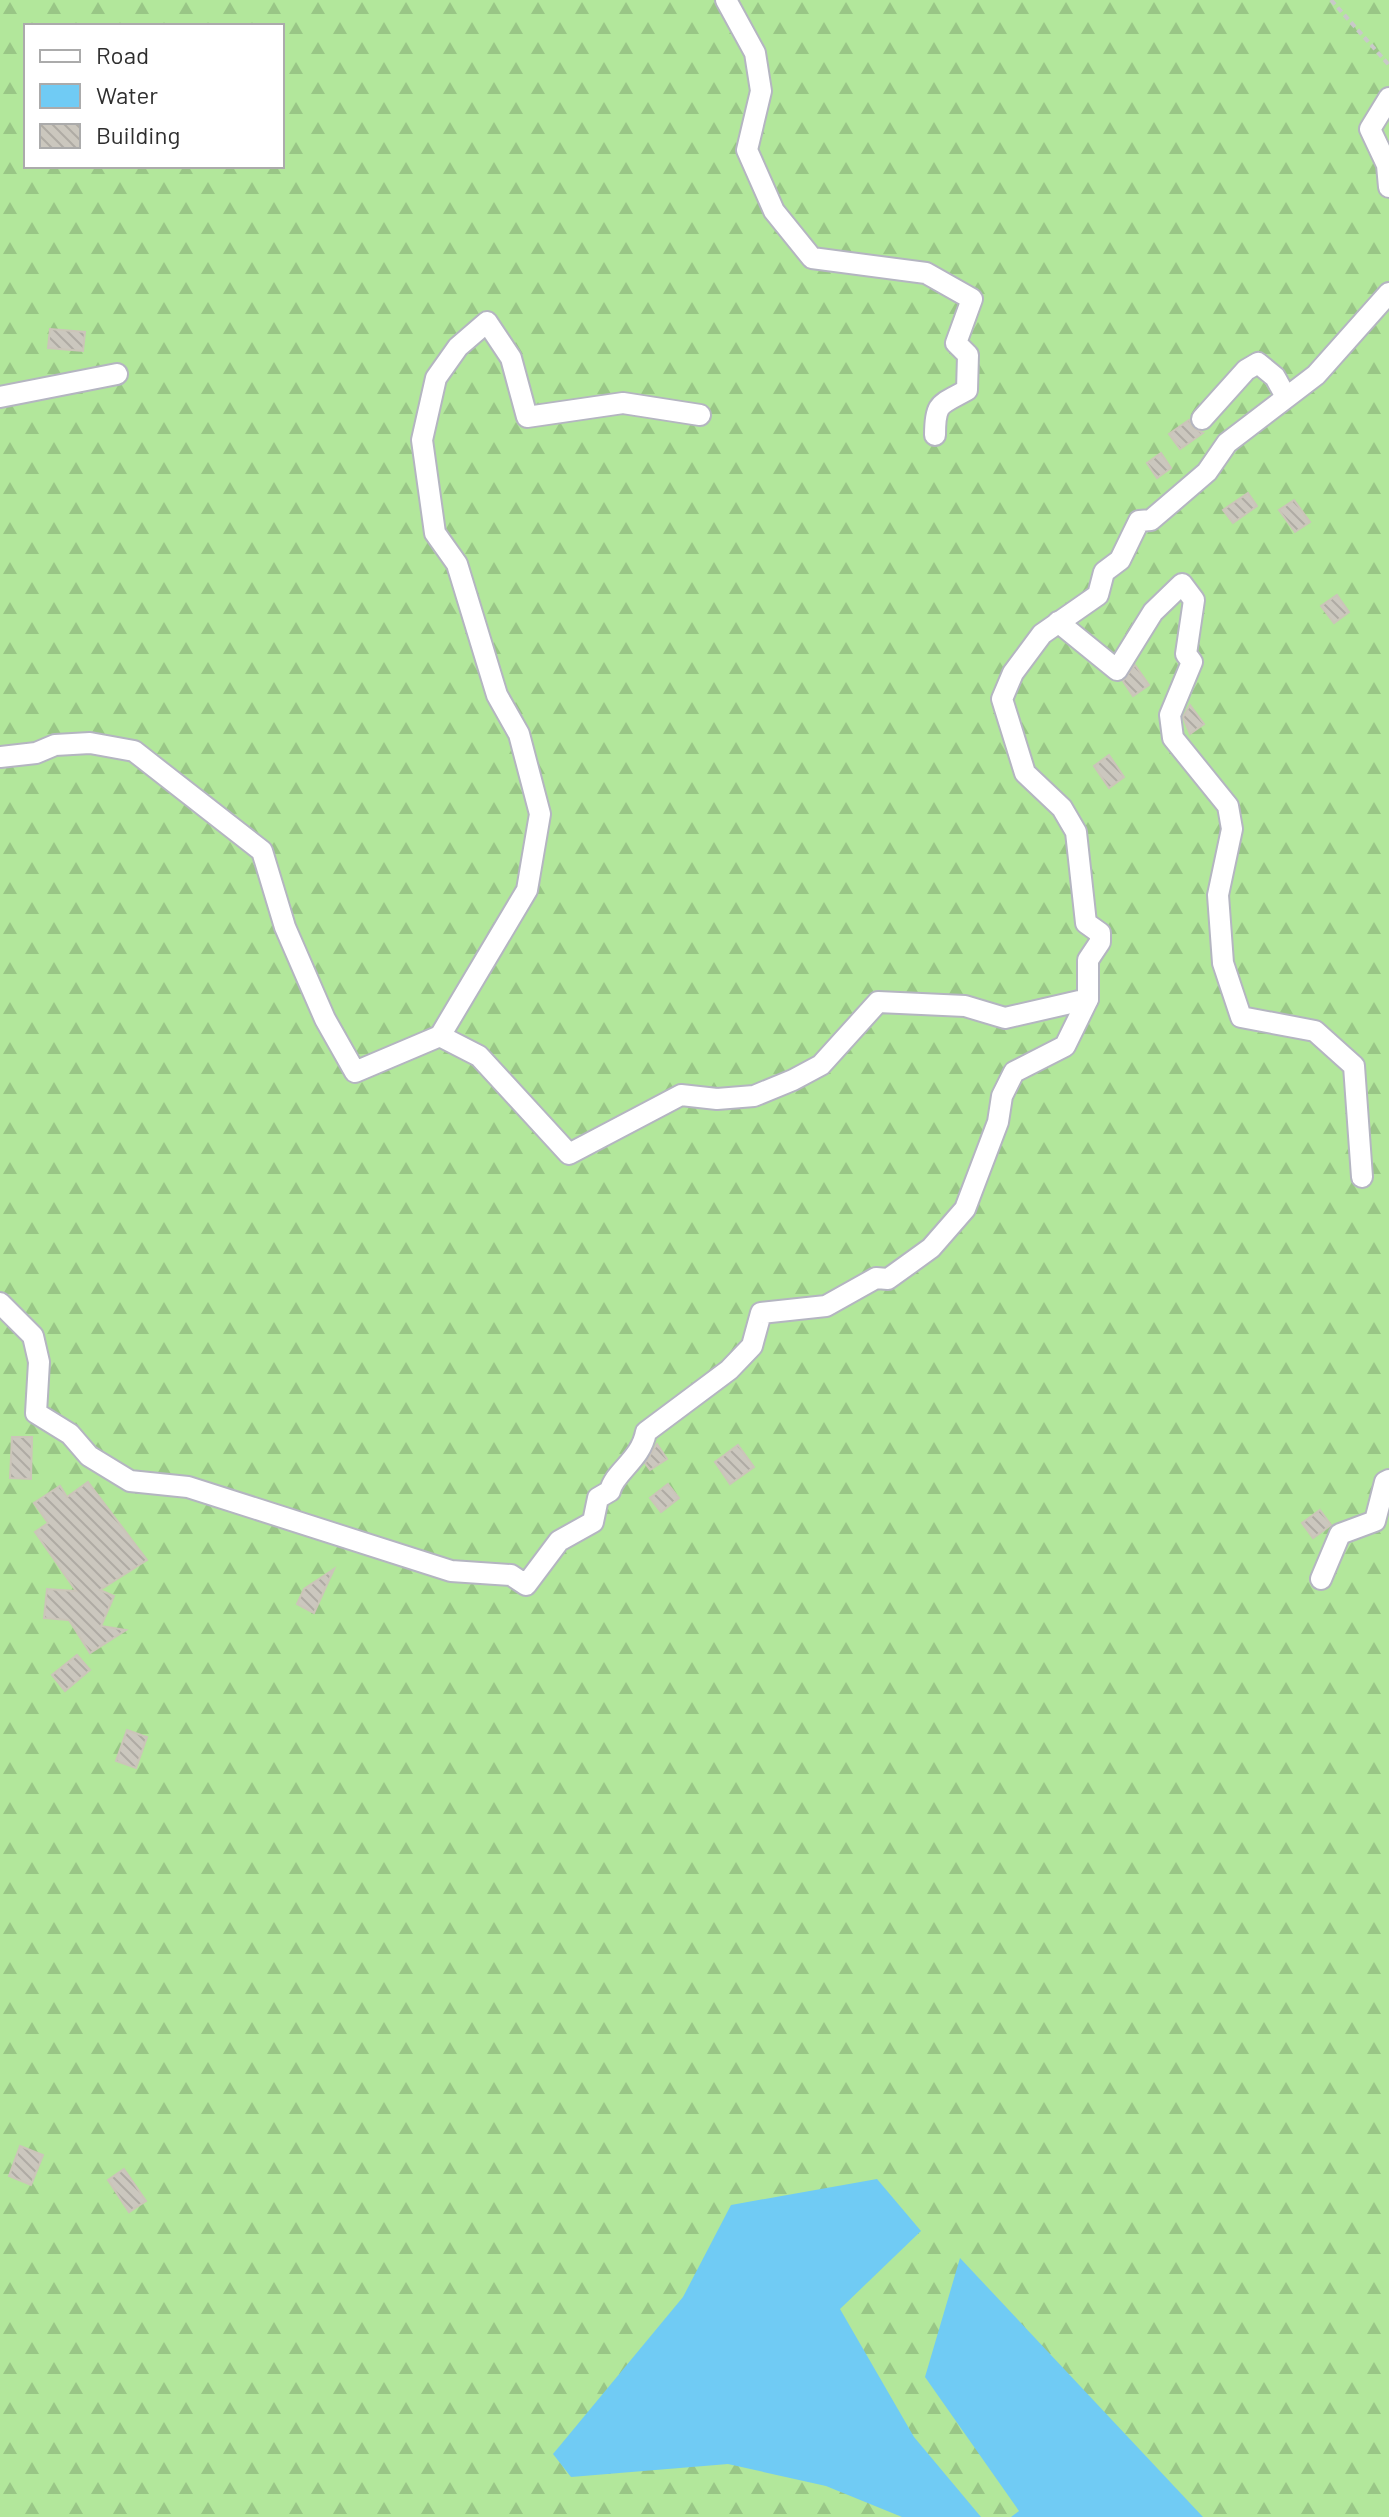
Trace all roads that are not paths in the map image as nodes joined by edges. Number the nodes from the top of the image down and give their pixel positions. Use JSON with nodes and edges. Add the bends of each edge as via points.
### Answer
{"nodes":[{"id":1,"x":726,"y":0,"type":"edge"},
{"id":2,"x":1389,"y":98,"type":"edge"},
{"id":3,"x":1389,"y":187,"type":"edge"},
{"id":4,"x":1389,"y":293,"type":"edge"},
{"id":5,"x":117,"y":374,"type":"dead end"},
{"id":6,"x":1285,"y":395,"type":"junction"},
{"id":7,"x":0,"y":397,"type":"edge"},
{"id":8,"x":700,"y":415,"type":"dead end"},
{"id":9,"x":1202,"y":419,"type":"dead end"},
{"id":10,"x":935,"y":435,"type":"dead end"},
{"id":11,"x":1058,"y":622,"type":"junction"},
{"id":12,"x":0,"y":757,"type":"edge"},
{"id":13,"x":1088,"y":999,"type":"junction"},
{"id":14,"x":440,"y":1036,"type":"junction"},
{"id":15,"x":1362,"y":1177,"type":"dead end"},
{"id":16,"x":0,"y":1303,"type":"edge"},
{"id":17,"x":1389,"y":1480,"type":"edge"},
{"id":18,"x":1321,"y":1579,"type":"dead end"}],
"edges":[{"from":1,"to":10,"type":"street","via":[[755,53],[761,91],[747,150],[774,211],[812,258],[926,273],[972,299],[956,343],[968,355],[967,390],[941,403],[935,412]]},
{"from":2,"to":3,"type":"street","via":[[1370,129],[1387,165]]},
{"from":4,"to":6,"type":"street","via":[[1316,375]]},
{"from":5,"to":7,"type":"street"},
{"from":6,"to":9,"type":"street","via":[[1258,363]]},
{"from":6,"to":11,"type":"street","via":[[1227,443],[1207,472],[1151,520],[1139,521],[1120,560],[1104,572],[1098,595]]},
{"from":8,"to":14,"type":"street","via":[[623,403],[527,417],[511,358],[487,322],[458,347],[436,378],[422,440],[435,533],[457,564],[497,695],[519,734],[540,814],[527,890]]},
{"from":11,"to":13,"type":"street","via":[[1020,663],[1002,699],[1025,773],[1062,808],[1076,832],[1086,923],[1100,933],[1088,960]]},
{"from":11,"to":15,"type":"street","via":[[1117,670],[1153,612],[1182,584],[1194,600],[1186,654],[1192,662],[1170,715],[1173,738],[1228,806],[1232,829],[1218,895],[1223,963],[1241,1017],[1315,1031],[1354,1066]]},
{"from":12,"to":14,"type":"street","via":[[90,743],[134,751],[262,851],[285,927],[355,1072]]},
{"from":13,"to":14,"type":"street","via":[[1005,1018],[965,1006],[878,1002],[821,1065],[793,1080],[754,1096],[681,1095],[569,1154],[479,1056]]},
{"from":13,"to":16,"type":"street","via":[[1065,1046],[1014,1072],[965,1209],[931,1248],[888,1279],[876,1278],[826,1306],[761,1313],[752,1346],[729,1370],[646,1432],[627,1469],[598,1498],[593,1522],[559,1541],[526,1585],[511,1575],[451,1571],[188,1487],[130,1481],[36,1413],[39,1362],[33,1336]]},
{"from":17,"to":18,"type":"street","via":[[1375,1521],[1340,1534]]}]}
